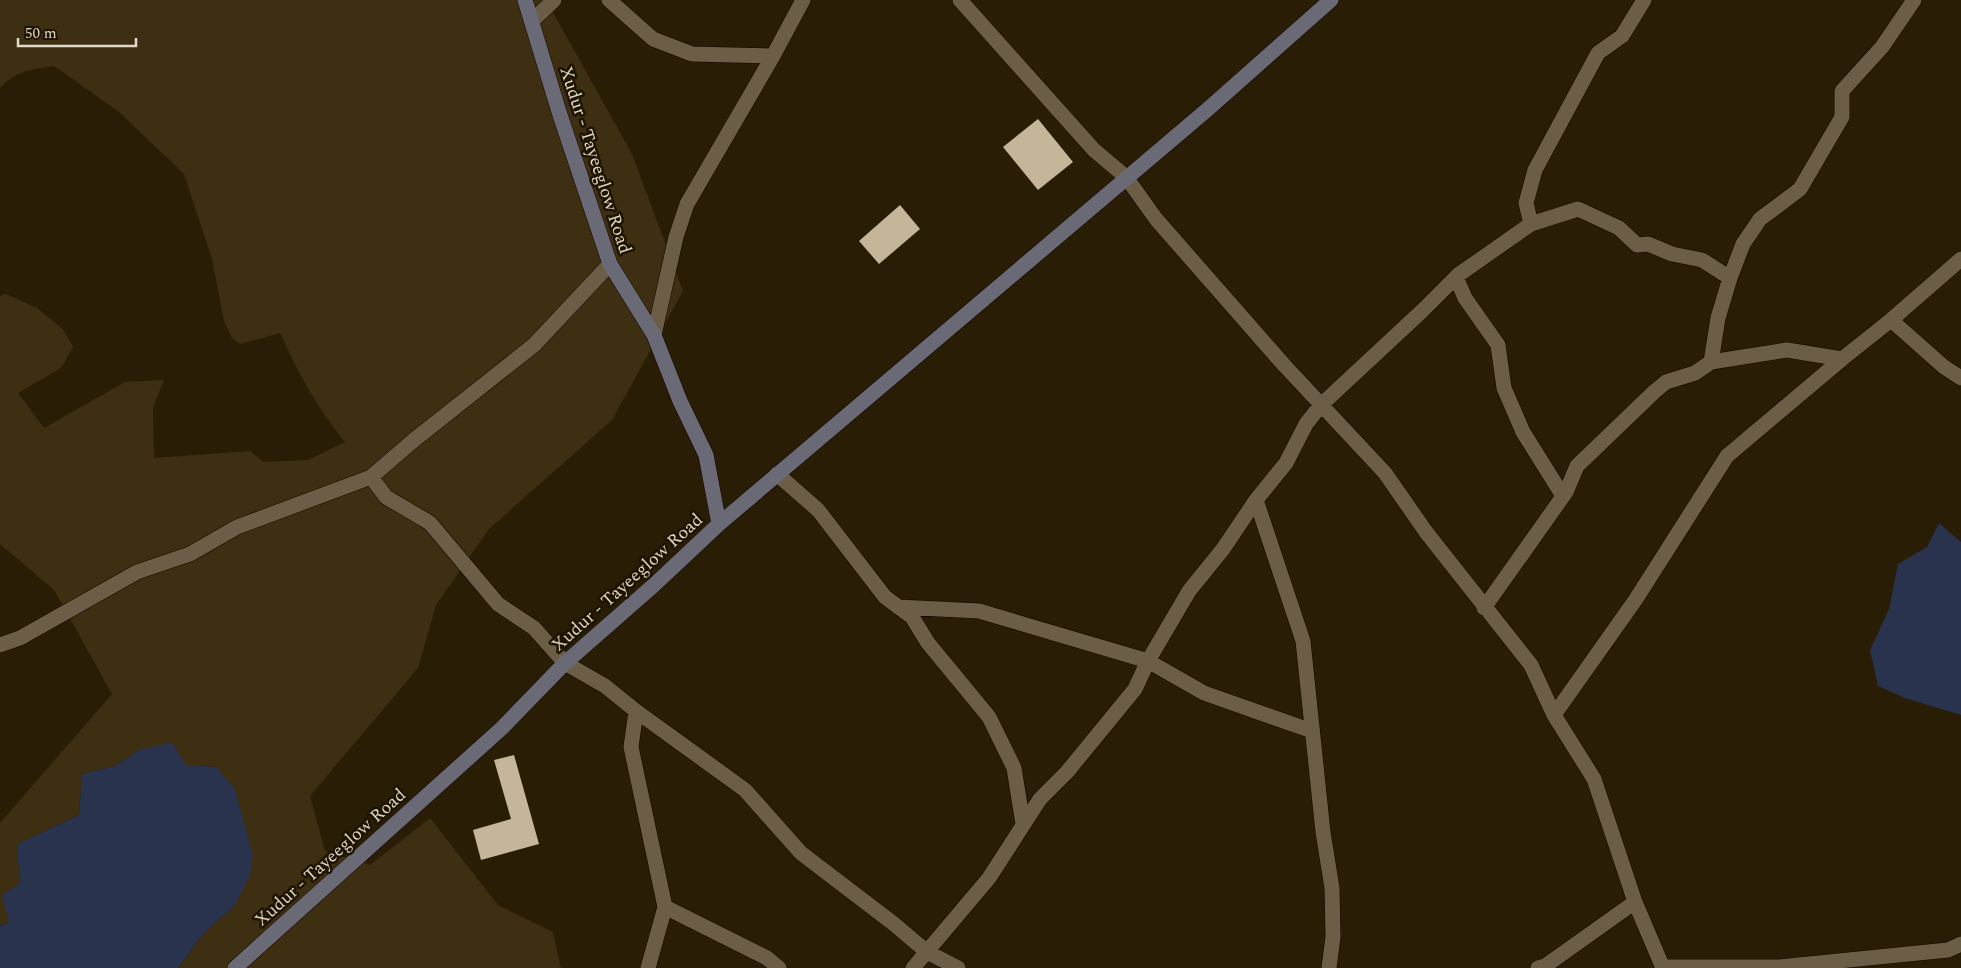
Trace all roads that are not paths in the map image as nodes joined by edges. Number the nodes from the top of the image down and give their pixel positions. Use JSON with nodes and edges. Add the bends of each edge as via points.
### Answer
{"nodes":[{"id":1,"x":525,"y":0,"type":"edge"},
{"id":2,"x":554,"y":0,"type":"edge"},
{"id":3,"x":609,"y":0,"type":"edge"},
{"id":4,"x":803,"y":0,"type":"edge"},
{"id":5,"x":960,"y":0,"type":"edge"},
{"id":6,"x":1331,"y":0,"type":"edge"},
{"id":7,"x":1644,"y":0,"type":"edge"},
{"id":8,"x":1914,"y":0,"type":"edge"},
{"id":9,"x":532,"y":21,"type":"junction"},
{"id":10,"x":773,"y":56,"type":"junction"},
{"id":11,"x":1126,"y":177,"type":"junction"},
{"id":12,"x":1531,"y":224,"type":"junction"},
{"id":13,"x":1961,"y":259,"type":"edge"},
{"id":14,"x":610,"y":264,"type":"junction"},
{"id":15,"x":1456,"y":277,"type":"junction"},
{"id":16,"x":1730,"y":278,"type":"junction"},
{"id":17,"x":1891,"y":320,"type":"junction"},
{"id":18,"x":654,"y":335,"type":"junction"},
{"id":19,"x":1842,"y":359,"type":"junction"},
{"id":20,"x":1711,"y":362,"type":"junction"},
{"id":21,"x":1961,"y":378,"type":"edge"},
{"id":22,"x":1321,"y":405,"type":"junction"},
{"id":23,"x":777,"y":474,"type":"junction"},
{"id":24,"x":371,"y":477,"type":"junction"},
{"id":25,"x":1563,"y":496,"type":"junction"},
{"id":26,"x":1256,"y":500,"type":"junction"},
{"id":27,"x":719,"y":524,"type":"junction"},
{"id":28,"x":898,"y":607,"type":"junction"},
{"id":29,"x":1484,"y":608,"type":"junction"},
{"id":30,"x":0,"y":645,"type":"edge"},
{"id":31,"x":1148,"y":661,"type":"junction"},
{"id":32,"x":565,"y":663,"type":"junction"},
{"id":33,"x":636,"y":711,"type":"junction"},
{"id":34,"x":1554,"y":715,"type":"junction"},
{"id":35,"x":1312,"y":731,"type":"junction"},
{"id":36,"x":1023,"y":824,"type":"junction"},
{"id":37,"x":1635,"y":902,"type":"junction"},
{"id":38,"x":665,"y":907,"type":"junction"},
{"id":39,"x":1961,"y":944,"type":"edge"},
{"id":40,"x":927,"y":952,"type":"junction"},
{"id":41,"x":235,"y":968,"type":"edge"},
{"id":42,"x":648,"y":968,"type":"edge"},
{"id":43,"x":779,"y":968,"type":"edge"},
{"id":44,"x":913,"y":968,"type":"edge"},
{"id":45,"x":958,"y":968,"type":"edge"},
{"id":46,"x":1329,"y":968,"type":"edge"},
{"id":47,"x":1538,"y":968,"type":"edge"},
{"id":48,"x":1662,"y":968,"type":"edge"}],
"edges":[{"from":1,"to":9,"type":"main road","name":"Xudur - Tayeeglow Road"},
{"from":2,"to":9,"type":"street"},
{"from":3,"to":10,"type":"street","via":[[653,39],[692,54]]},
{"from":4,"to":10,"type":"street"},
{"from":5,"to":11,"type":"street","via":[[1094,150]]},
{"from":6,"to":11,"type":"main road"},
{"from":7,"to":12,"type":"street","via":[[1622,36],[1598,53],[1535,170],[1526,203]]},
{"from":8,"to":16,"type":"street","via":[[1882,48],[1842,91],[1842,117],[1800,189],[1760,219],[1743,244]]},
{"from":9,"to":14,"type":"main road","name":"Xudur - Tayeeglow Road"},
{"from":10,"to":18,"type":"street","via":[[687,204],[676,237]]},
{"from":11,"to":22,"type":"street","via":[[1156,219]]},
{"from":11,"to":23,"type":"main road"},
{"from":12,"to":15,"type":"street"},
{"from":12,"to":16,"type":"street","via":[[1578,209],[1619,228],[1637,245],[1648,244],[1672,254],[1702,260]]},
{"from":13,"to":17,"type":"street"},
{"from":14,"to":18,"type":"main road","name":"Xudur - Tayeeglow Road"},
{"from":14,"to":24,"type":"street","via":[[534,345]]},
{"from":15,"to":22,"type":"street"},
{"from":15,"to":25,"type":"street","via":[[1465,298],[1498,345],[1504,388],[1523,432]]},
{"from":16,"to":20,"type":"street","via":[[1718,318]]},
{"from":17,"to":19,"type":"street"},
{"from":17,"to":21,"type":"street"},
{"from":18,"to":27,"type":"main road","name":"Xudur - Tayeeglow Road","via":[[706,456]]},
{"from":19,"to":20,"type":"street","via":[[1787,350]]},
{"from":19,"to":34,"type":"street","via":[[1727,456],[1636,599]]},
{"from":20,"to":25,"type":"street","via":[[1695,373],[1666,382],[1654,392],[1578,466]]},
{"from":22,"to":26,"type":"street","via":[[1306,424],[1286,463]]},
{"from":22,"to":29,"type":"street","via":[[1385,473]]},
{"from":23,"to":27,"type":"main road"},
{"from":23,"to":28,"type":"street","via":[[818,510],[885,597]]},
{"from":24,"to":30,"type":"street","via":[[237,527],[190,554],[137,572],[20,638]]},
{"from":24,"to":32,"type":"street","via":[[386,497],[430,523],[498,604],[534,628]]},
{"from":25,"to":29,"type":"street"},
{"from":26,"to":31,"type":"street","via":[[1223,549],[1189,590]]},
{"from":26,"to":35,"type":"street","via":[[1302,640]]},
{"from":27,"to":32,"type":"main road","name":"Xudur - Tayeeglow Road"},
{"from":28,"to":31,"type":"street","via":[[979,611]]},
{"from":28,"to":36,"type":"street","via":[[912,617],[928,643],[989,717],[1014,768]]},
{"from":29,"to":34,"type":"street","via":[[1531,665]]},
{"from":31,"to":35,"type":"street","via":[[1204,692]]},
{"from":31,"to":36,"type":"street","via":[[1135,689],[1067,772],[1040,799]]},
{"from":32,"to":33,"type":"street","via":[[606,686]]},
{"from":32,"to":41,"type":"main road","name":"Xudur - Tayeeglow Road","via":[[502,728]]},
{"from":33,"to":38,"type":"street","via":[[631,747]]},
{"from":33,"to":40,"type":"street","via":[[745,790],[801,853]]},
{"from":34,"to":37,"type":"street","via":[[1594,779]]},
{"from":35,"to":46,"type":"street","via":[[1332,888],[1333,937]]},
{"from":36,"to":40,"type":"street","via":[[989,878]]},
{"from":37,"to":47,"type":"street"},
{"from":37,"to":48,"type":"street"},
{"from":38,"to":42,"type":"street"},
{"from":38,"to":43,"type":"street","via":[[767,958]]},
{"from":39,"to":48,"type":"street","via":[[1948,950],[1779,967]]},
{"from":40,"to":44,"type":"street"},
{"from":40,"to":45,"type":"street"}]}
